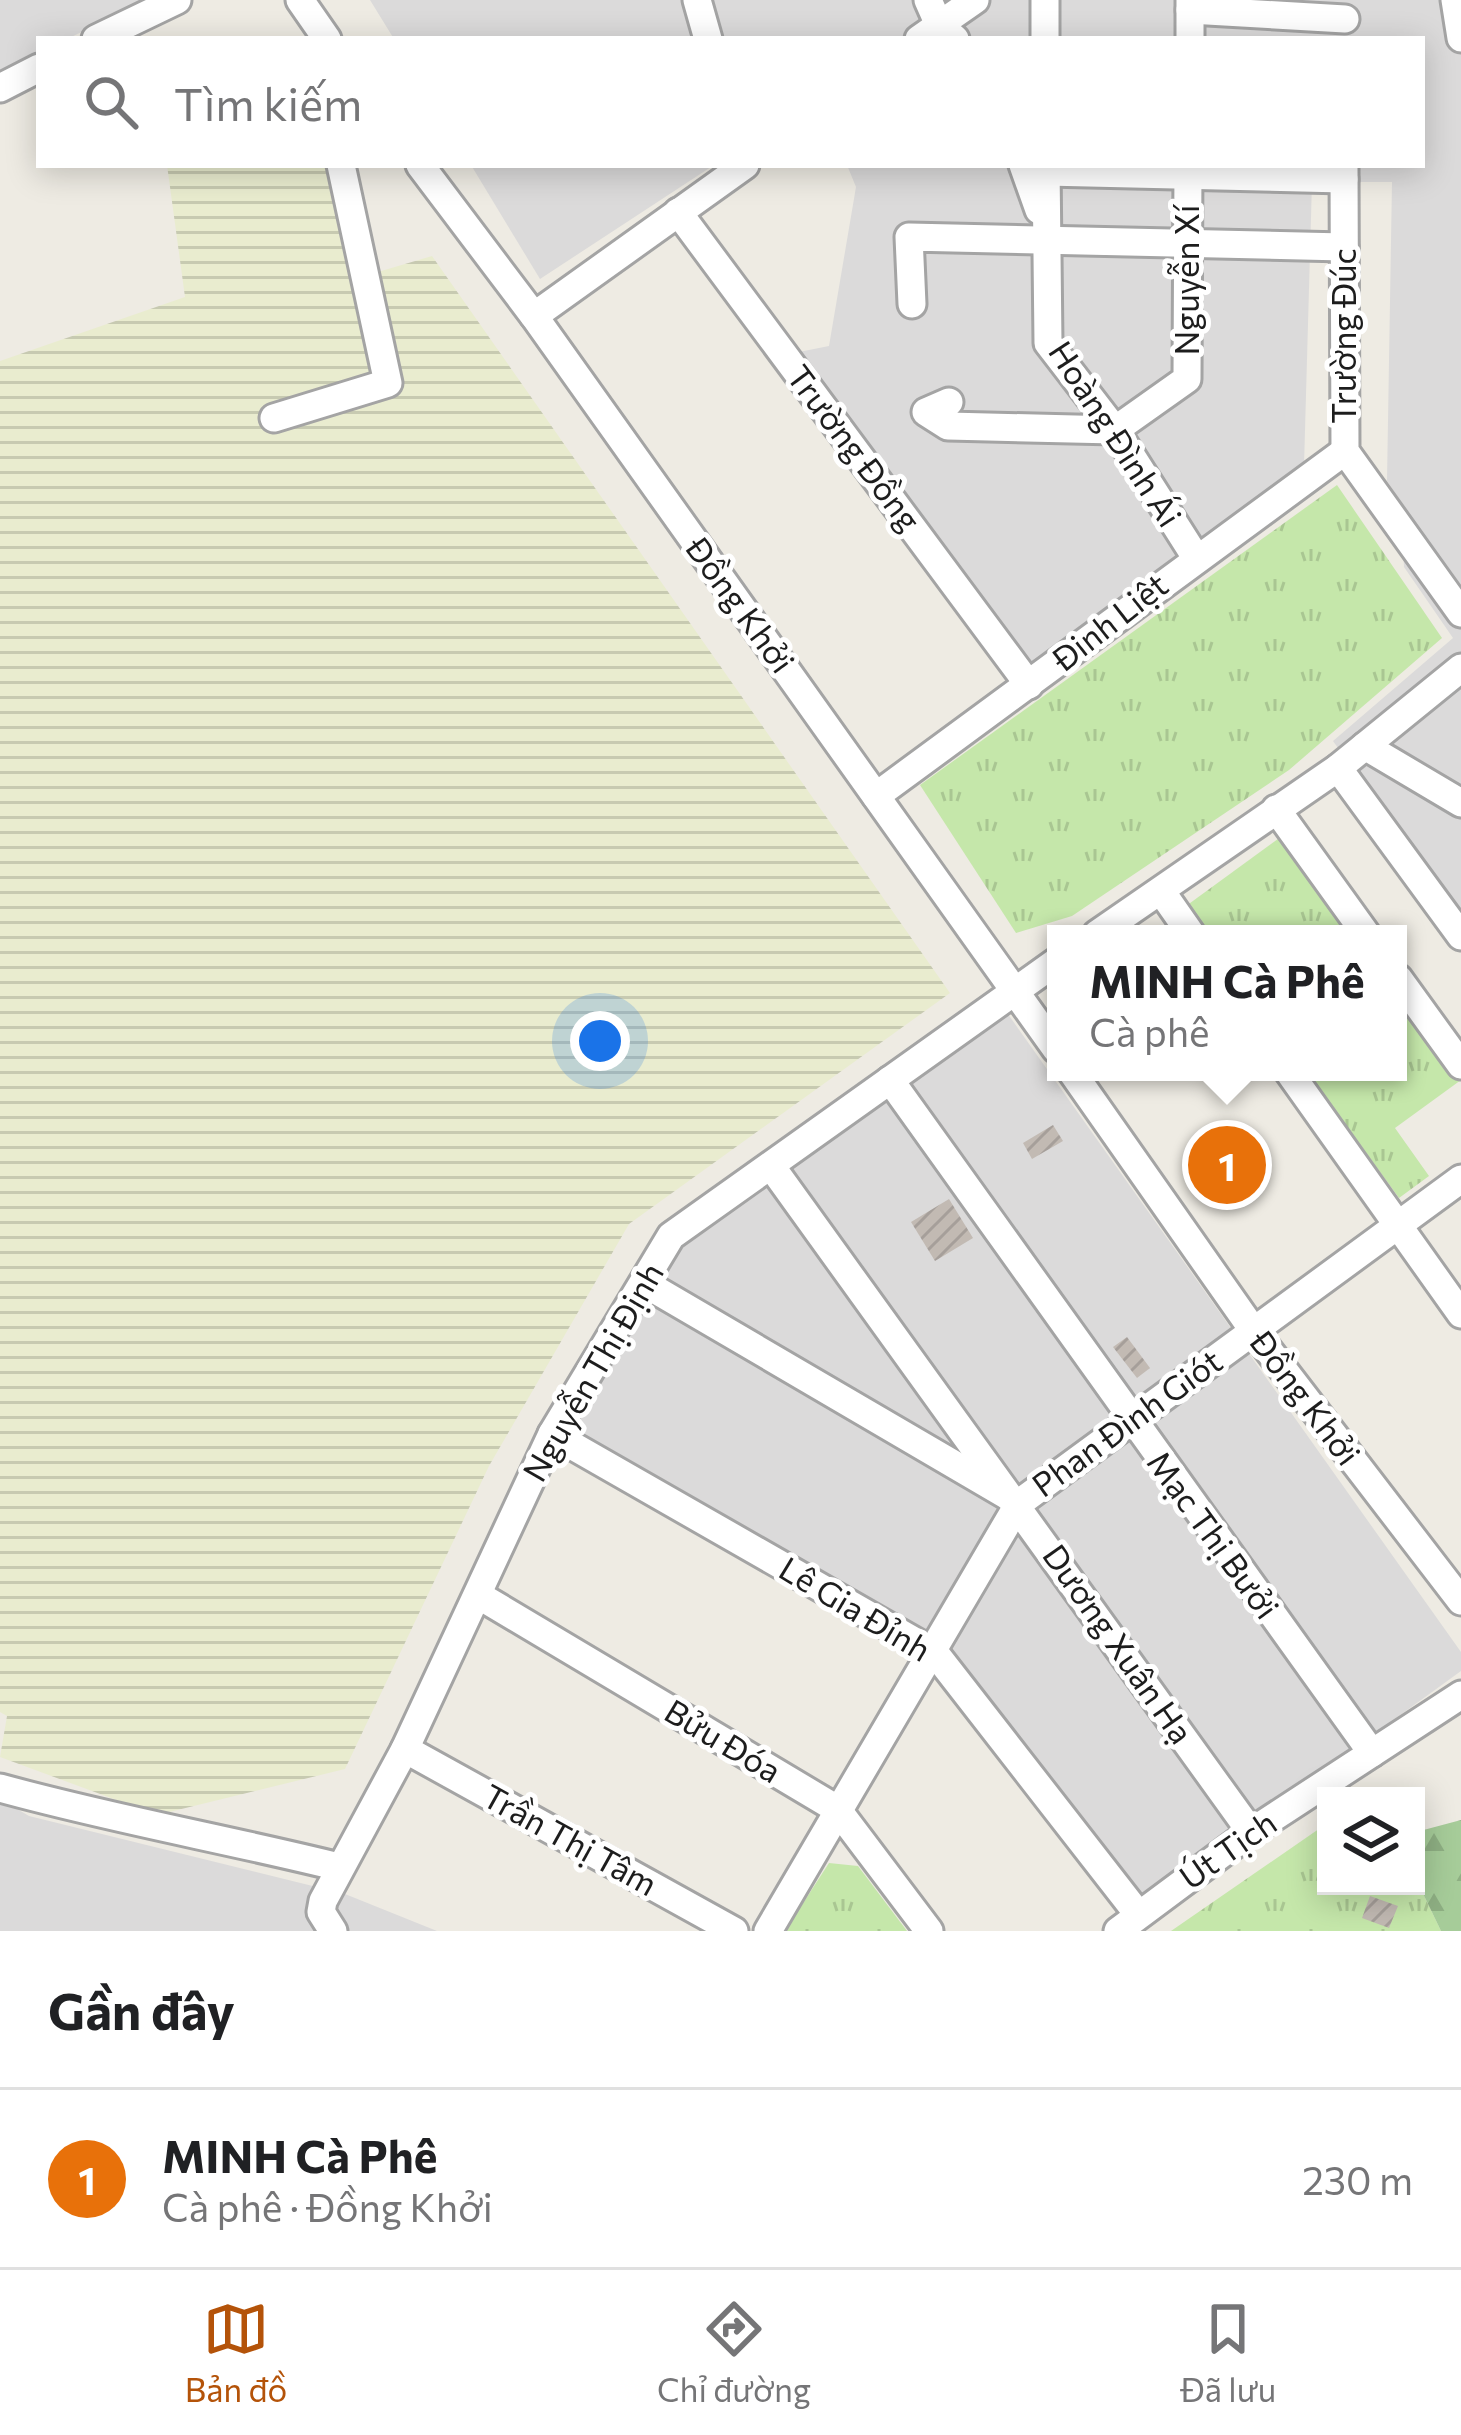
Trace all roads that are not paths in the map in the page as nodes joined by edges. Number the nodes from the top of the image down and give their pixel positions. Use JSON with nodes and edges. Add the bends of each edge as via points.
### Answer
{"nodes":[{"id":1,"x":177,"y":0,"type":"edge"},
{"id":2,"x":300,"y":0,"type":"edge"},
{"id":3,"x":697,"y":0,"type":"edge"},
{"id":4,"x":975,"y":0,"type":"edge"},
{"id":5,"x":1045,"y":0,"type":"edge"},
{"id":6,"x":1455,"y":0,"type":"edge"},
{"id":7,"x":147,"y":6,"type":"edge"},
{"id":8,"x":1190,"y":16,"type":"edge"},
{"id":9,"x":1345,"y":19,"type":"edge"},
{"id":10,"x":935,"y":26,"type":"edge"},
{"id":11,"x":105,"y":36,"type":"edge"},
{"id":12,"x":325,"y":36,"type":"edge"},
{"id":13,"x":707,"y":36,"type":"edge"},
{"id":14,"x":1045,"y":36,"type":"edge"},
{"id":15,"x":1461,"y":38,"type":"edge"},
{"id":16,"x":36,"y":69,"type":"edge"},
{"id":17,"x":2,"y":79,"type":"edge"},
{"id":18,"x":341,"y":168,"type":"edge"},
{"id":19,"x":422,"y":168,"type":"edge"},
{"id":20,"x":740,"y":168,"type":"edge"},
{"id":21,"x":1038,"y":168,"type":"edge"},
{"id":22,"x":1088,"y":168,"type":"edge"},
{"id":23,"x":1188,"y":170,"type":"edge"},
{"id":24,"x":1344,"y":172,"type":"edge"},
{"id":25,"x":678,"y":212,"type":"junction"},
{"id":26,"x":1051,"y":242,"type":"junction"},
{"id":27,"x":1188,"y":246,"type":"junction"},
{"id":28,"x":1344,"y":247,"type":"junction"},
{"id":29,"x":913,"y":304,"type":"dead end"},
{"id":30,"x":534,"y":316,"type":"junction"},
{"id":31,"x":949,"y":402,"type":"dead end"},
{"id":32,"x":274,"y":418,"type":"dead end"},
{"id":33,"x":1115,"y":430,"type":"junction"},
{"id":34,"x":1345,"y":451,"type":"junction"},
{"id":35,"x":1196,"y":556,"type":"junction"},
{"id":36,"x":1461,"y":613,"type":"edge"},
{"id":37,"x":1461,"y":668,"type":"edge"},
{"id":38,"x":1029,"y":685,"type":"junction"},
{"id":39,"x":1365,"y":746,"type":"junction"},
{"id":40,"x":1338,"y":768,"type":"junction"},
{"id":41,"x":876,"y":796,"type":"junction"},
{"id":42,"x":1461,"y":803,"type":"edge"},
{"id":43,"x":1276,"y":809,"type":"junction"},
{"id":44,"x":1161,"y":891,"type":"junction"},
{"id":45,"x":1110,"y":925,"type":"edge"},
{"id":46,"x":1185,"y":925,"type":"edge"},
{"id":47,"x":1360,"y":925,"type":"edge"},
{"id":48,"x":1461,"y":936,"type":"edge"},
{"id":49,"x":1047,"y":968,"type":"edge"},
{"id":50,"x":1015,"y":990,"type":"junction"},
{"id":51,"x":1407,"y":990,"type":"edge"},
{"id":52,"x":1047,"y":1035,"type":"edge"},
{"id":53,"x":1461,"y":1065,"type":"edge"},
{"id":54,"x":890,"y":1080,"type":"junction"},
{"id":55,"x":1078,"y":1081,"type":"edge"},
{"id":56,"x":1295,"y":1081,"type":"edge"},
{"id":57,"x":771,"y":1166,"type":"junction"},
{"id":58,"x":1461,"y":1179,"type":"edge"},
{"id":59,"x":1398,"y":1225,"type":"junction"},
{"id":60,"x":644,"y":1283,"type":"junction"},
{"id":61,"x":1461,"y":1314,"type":"edge"},
{"id":62,"x":1253,"y":1330,"type":"junction"},
{"id":63,"x":1130,"y":1421,"type":"junction"},
{"id":64,"x":552,"y":1434,"type":"junction"},
{"id":65,"x":1019,"y":1503,"type":"junction"},
{"id":66,"x":478,"y":1595,"type":"junction"},
{"id":67,"x":1461,"y":1601,"type":"edge"},
{"id":68,"x":935,"y":1652,"type":"junction"},
{"id":69,"x":1461,"y":1695,"type":"edge"},
{"id":70,"x":405,"y":1749,"type":"junction"},
{"id":71,"x":1372,"y":1753,"type":"junction"},
{"id":72,"x":0,"y":1788,"type":"edge"},
{"id":73,"x":837,"y":1809,"type":"junction"},
{"id":74,"x":1251,"y":1832,"type":"junction"},
{"id":75,"x":339,"y":1867,"type":"junction"},
{"id":76,"x":1128,"y":1923,"type":"edge"},
{"id":77,"x":333,"y":1931,"type":"edge"},
{"id":78,"x":734,"y":1931,"type":"edge"},
{"id":79,"x":768,"y":1931,"type":"edge"},
{"id":80,"x":929,"y":1931,"type":"edge"}],
"edges":[{"from":1,"to":7,"type":"street"},
{"from":2,"to":12,"type":"street"},
{"from":3,"to":13,"type":"street"},
{"from":4,"to":10,"type":"street"},
{"from":5,"to":14,"type":"street"},
{"from":6,"to":15,"type":"street"},
{"from":7,"to":11,"type":"street"},
{"from":8,"to":9,"type":"street"},
{"from":16,"to":17,"type":"street"},
{"from":18,"to":32,"type":"street","via":[[388,382]]},
{"from":19,"to":30,"type":"street","name":"Đồng Khởi"},
{"from":20,"to":25,"type":"street"},
{"from":21,"to":26,"type":"street"},
{"from":22,"to":23,"type":"street"},
{"from":23,"to":24,"type":"street"},
{"from":23,"to":27,"type":"street","name":"Nguyễn Xí"},
{"from":24,"to":28,"type":"street","name":"Trường Đúc"},
{"from":25,"to":30,"type":"street"},
{"from":25,"to":38,"type":"street","name":"Trường Đồng"},
{"from":26,"to":27,"type":"street"},
{"from":26,"to":29,"type":"street","via":[[909,237]]},
{"from":26,"to":33,"type":"street","name":"Hoàng Đình Ái","via":[[1048,344]]},
{"from":27,"to":28,"type":"street"},
{"from":27,"to":33,"type":"street","name":"Nguyễn Xí","via":[[1187,379]]},
{"from":28,"to":34,"type":"street","name":"Trường Đúc"},
{"from":30,"to":41,"type":"street","name":"Đồng Khởi"},
{"from":31,"to":33,"type":"street","via":[[926,412],[948,426]]},
{"from":33,"to":35,"type":"street","name":"Hoàng Đình Ái"},
{"from":34,"to":35,"type":"street","name":"Đinh Liệt"},
{"from":34,"to":36,"type":"street","name":"Trường Đúc"},
{"from":35,"to":38,"type":"street","name":"Đinh Liệt"},
{"from":37,"to":39,"type":"street"},
{"from":38,"to":41,"type":"street","name":"Đinh Liệt"},
{"from":39,"to":40,"type":"street"},
{"from":39,"to":42,"type":"street"},
{"from":40,"to":43,"type":"street"},
{"from":40,"to":48,"type":"street"},
{"from":41,"to":50,"type":"street","name":"Đồng Khởi"},
{"from":43,"to":44,"type":"street"},
{"from":43,"to":47,"type":"street"},
{"from":44,"to":45,"type":"street"},
{"from":44,"to":46,"type":"street"},
{"from":49,"to":50,"type":"street","name":"Nguyễn Thị Định"},
{"from":50,"to":52,"type":"street","name":"Đồng Khởi"},
{"from":50,"to":54,"type":"street","name":"Nguyễn Thị Định"},
{"from":51,"to":53,"type":"street"},
{"from":54,"to":57,"type":"street","name":"Nguyễn Thị Định"},
{"from":54,"to":63,"type":"street","name":"Mạc Thị Bưởi"},
{"from":55,"to":62,"type":"street","name":"Đồng Khởi"},
{"from":56,"to":59,"type":"street"},
{"from":57,"to":60,"type":"street","name":"Nguyễn Thị Định","via":[[671,1237]]},
{"from":57,"to":65,"type":"street","name":"Dương Xuân Hạ"},
{"from":58,"to":59,"type":"street","name":"Phan Đình Giót"},
{"from":59,"to":61,"type":"street"},
{"from":59,"to":62,"type":"street","name":"Phan Đình Giót"},
{"from":60,"to":64,"type":"street","name":"Nguyễn Thị Định"},
{"from":60,"to":65,"type":"street"},
{"from":62,"to":63,"type":"street","name":"Phan Đình Giót"},
{"from":62,"to":67,"type":"street","name":"Đồng Khởi"},
{"from":63,"to":65,"type":"street","name":"Phan Đình Giót"},
{"from":63,"to":71,"type":"street","name":"Mạc Thị Bưởi"},
{"from":64,"to":66,"type":"street","name":"Nguyễn Thị Định"},
{"from":64,"to":68,"type":"street","name":"Lê Gia Đỉnh"},
{"from":65,"to":68,"type":"street","name":"Phan Đình Giót"},
{"from":65,"to":74,"type":"street","name":"Dương Xuân Hạ"},
{"from":66,"to":70,"type":"street","name":"Nguyễn Thị Định"},
{"from":66,"to":73,"type":"street","name":"Bửu Đóa"},
{"from":68,"to":73,"type":"street","name":"Phan Đình Giót"},
{"from":68,"to":76,"type":"street","name":"Lê Gia Đỉnh"},
{"from":69,"to":71,"type":"street","name":"Út Tịch"},
{"from":70,"to":75,"type":"street","name":"Nguyễn Thị Định"},
{"from":70,"to":78,"type":"street","name":"Trần Thị Tâm"},
{"from":71,"to":74,"type":"street","name":"Út Tịch"},
{"from":72,"to":75,"type":"street"},
{"from":73,"to":79,"type":"street","name":"Phan Đình Giót"},
{"from":73,"to":80,"type":"street","name":"Bửu Đóa"},
{"from":74,"to":76,"type":"street","name":"Út Tịch"},
{"from":75,"to":77,"type":"street","name":"Nguyễn Thị Định","via":[[321,1912]]}]}
